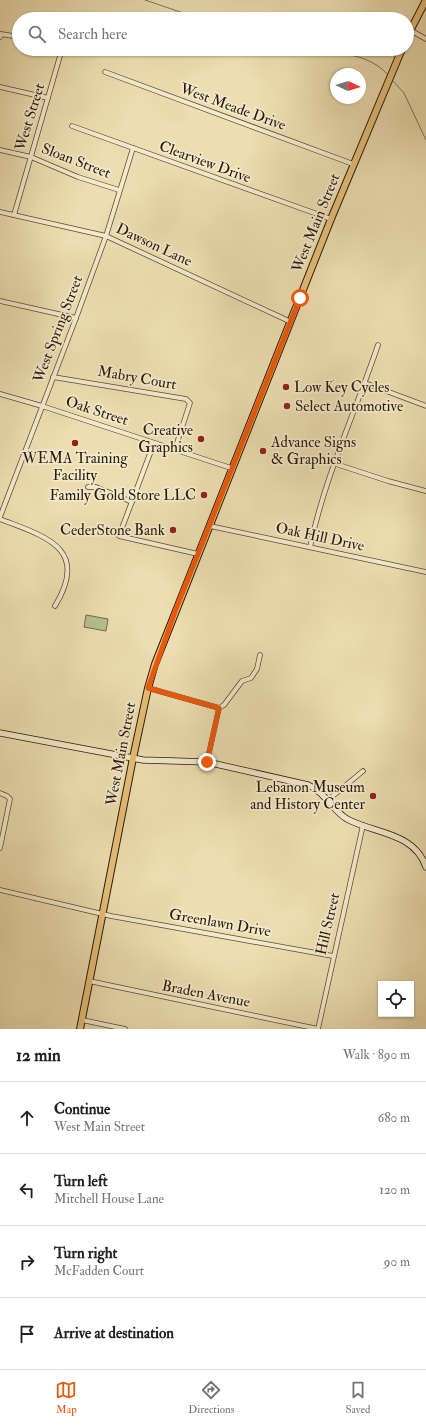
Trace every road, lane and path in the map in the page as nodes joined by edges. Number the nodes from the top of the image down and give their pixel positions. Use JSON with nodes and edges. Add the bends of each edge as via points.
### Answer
{"nodes":[{"id":1,"x":426,"y":0,"type":"edge"},
{"id":2,"x":414,"y":22,"type":"edge"},
{"id":3,"x":414,"y":32,"type":"edge"},
{"id":4,"x":0,"y":35,"type":"edge"},
{"id":5,"x":12,"y":36,"type":"edge"},
{"id":6,"x":426,"y":39,"type":"edge"},
{"id":7,"x":60,"y":56,"type":"edge"},
{"id":8,"x":399,"y":56,"type":"edge"},
{"id":9,"x":105,"y":72,"type":"dead end"},
{"id":10,"x":0,"y":88,"type":"edge"},
{"id":11,"x":48,"y":98,"type":"junction"},
{"id":12,"x":72,"y":126,"type":"dead end"},
{"id":13,"x":133,"y":148,"type":"junction"},
{"id":14,"x":0,"y":150,"type":"edge"},
{"id":15,"x":30,"y":157,"type":"junction"},
{"id":16,"x":353,"y":164,"type":"junction"},
{"id":17,"x":119,"y":190,"type":"junction"},
{"id":18,"x":0,"y":212,"type":"edge"},
{"id":19,"x":14,"y":214,"type":"junction"},
{"id":20,"x":331,"y":219,"type":"junction"},
{"id":21,"x":106,"y":236,"type":"junction"},
{"id":22,"x":0,"y":300,"type":"edge"},
{"id":23,"x":76,"y":318,"type":"junction"},
{"id":24,"x":291,"y":322,"type":"junction"},
{"id":25,"x":378,"y":345,"type":"dead end"},
{"id":26,"x":53,"y":377,"type":"junction"},
{"id":27,"x":365,"y":383,"type":"junction"},
{"id":28,"x":0,"y":394,"type":"edge"},
{"id":29,"x":42,"y":406,"type":"junction"},
{"id":30,"x":426,"y":406,"type":"edge"},
{"id":31,"x":154,"y":443,"type":"junction"},
{"id":32,"x":175,"y":449,"type":"junction"},
{"id":33,"x":333,"y":463,"type":"junction"},
{"id":34,"x":231,"y":468,"type":"junction"},
{"id":35,"x":88,"y":487,"type":"dead end"},
{"id":36,"x":426,"y":491,"type":"edge"},
{"id":37,"x":132,"y":502,"type":"junction"},
{"id":38,"x":0,"y":518,"type":"edge"},
{"id":39,"x":210,"y":526,"type":"junction"},
{"id":40,"x":310,"y":547,"type":"junction"},
{"id":41,"x":198,"y":554,"type":"junction"},
{"id":42,"x":426,"y":572,"type":"edge"},
{"id":43,"x":55,"y":606,"type":"dead end"},
{"id":44,"x":260,"y":655,"type":"dead end"},
{"id":45,"x":148,"y":688,"type":"junction"},
{"id":46,"x":219,"y":708,"type":"junction"},
{"id":47,"x":0,"y":733,"type":"edge"},
{"id":48,"x":133,"y":758,"type":"junction"},
{"id":49,"x":207,"y":762,"type":"junction"},
{"id":50,"x":363,"y":771,"type":"dead end"},
{"id":51,"x":0,"y":793,"type":"edge"},
{"id":52,"x":328,"y":800,"type":"junction"},
{"id":53,"x":363,"y":825,"type":"junction"},
{"id":54,"x":0,"y":848,"type":"edge"},
{"id":55,"x":426,"y":867,"type":"edge"},
{"id":56,"x":0,"y":890,"type":"edge"},
{"id":57,"x":102,"y":914,"type":"junction"},
{"id":58,"x":333,"y":956,"type":"junction"},
{"id":59,"x":89,"y":981,"type":"junction"},
{"id":60,"x":82,"y":1020,"type":"junction"},
{"id":61,"x":80,"y":1029,"type":"edge"},
{"id":62,"x":125,"y":1029,"type":"edge"},
{"id":63,"x":318,"y":1029,"type":"edge"}],
"edges":[{"from":1,"to":2,"type":"main road"},
{"from":3,"to":6,"type":"street"},
{"from":4,"to":5,"type":"street"},
{"from":7,"to":11,"type":"street","name":"West Street"},
{"from":8,"to":16,"type":"main road","name":"West Main Street"},
{"from":9,"to":16,"type":"street","name":"West Meade Drive"},
{"from":10,"to":11,"type":"street"},
{"from":11,"to":15,"type":"street","name":"West Street"},
{"from":12,"to":13,"type":"street","name":"Clearview Drive"},
{"from":13,"to":17,"type":"street","name":"West Spring Street"},
{"from":13,"to":20,"type":"street","name":"Clearview Drive"},
{"from":14,"to":15,"type":"street","name":"Sloan Street"},
{"from":15,"to":17,"type":"street","name":"Sloan Street","via":[[78,177]]},
{"from":15,"to":19,"type":"street","name":"West Street"},
{"from":16,"to":20,"type":"main road","name":"West Main Street"},
{"from":17,"to":21,"type":"street","name":"West Spring Street"},
{"from":18,"to":19,"type":"street","name":"Dawson Lane"},
{"from":19,"to":21,"type":"street","name":"Dawson Lane"},
{"from":20,"to":24,"type":"main road","name":"West Main Street"},
{"from":21,"to":23,"type":"street","name":"West Spring Street"},
{"from":21,"to":24,"type":"street","name":"Dawson Lane"},
{"from":22,"to":23,"type":"street"},
{"from":23,"to":26,"type":"street","name":"West Spring Street"},
{"from":24,"to":34,"type":"main road","name":"West Main Street"},
{"from":25,"to":27,"type":"street"},
{"from":26,"to":29,"type":"street","name":"West Spring Street"},
{"from":26,"to":32,"type":"street","name":"Mabry Court","via":[[186,399],[190,406]]},
{"from":27,"to":30,"type":"street"},
{"from":27,"to":33,"type":"street"},
{"from":28,"to":29,"type":"street","name":"Oak Street"},
{"from":29,"to":31,"type":"street","name":"Oak Street"},
{"from":29,"to":38,"type":"street","name":"West Spring Street"},
{"from":31,"to":32,"type":"street","name":"Oak Street"},
{"from":31,"to":37,"type":"street"},
{"from":32,"to":34,"type":"street","name":"Oak Street"},
{"from":33,"to":36,"type":"street","via":[[388,482]]},
{"from":33,"to":40,"type":"street","via":[[318,509]]},
{"from":34,"to":39,"type":"main road","name":"West Main Street"},
{"from":35,"to":37,"type":"street"},
{"from":37,"to":41,"type":"street","via":[[119,536]]},
{"from":38,"to":43,"type":"street","via":[[49,540],[62,552],[67,574],[64,590]]},
{"from":39,"to":40,"type":"street","name":"Oak Hill Drive"},
{"from":39,"to":41,"type":"main road","name":"West Main Street"},
{"from":40,"to":42,"type":"street","name":"Oak Hill Drive"},
{"from":41,"to":45,"type":"main road","name":"West Main Street"},
{"from":44,"to":46,"type":"street","via":[[257,669],[251,678],[242,681]]},
{"from":45,"to":46,"type":"street"},
{"from":45,"to":48,"type":"main road","name":"West Main Street"},
{"from":46,"to":49,"type":"street"},
{"from":47,"to":48,"type":"street"},
{"from":48,"to":49,"type":"street"},
{"from":48,"to":57,"type":"main road","name":"West Main Street"},
{"from":49,"to":52,"type":"street","via":[[308,785]]},
{"from":50,"to":52,"type":"street"},
{"from":51,"to":54,"type":"street","via":[[10,799]]},
{"from":52,"to":53,"type":"street","via":[[348,819]]},
{"from":53,"to":55,"type":"street","via":[[407,841],[418,852]]},
{"from":53,"to":58,"type":"street","name":"Hill Street"},
{"from":56,"to":57,"type":"street","name":"Greenlawn Drive"},
{"from":57,"to":58,"type":"street","name":"Greenlawn Drive"},
{"from":57,"to":59,"type":"main road","name":"West Main Street"},
{"from":58,"to":63,"type":"street","name":"Hill Street"},
{"from":59,"to":60,"type":"main road","name":"West Main Street"},
{"from":59,"to":63,"type":"street","name":"Braden Avenue"},
{"from":60,"to":61,"type":"main road","name":"West Main Street"},
{"from":60,"to":62,"type":"street"}]}
